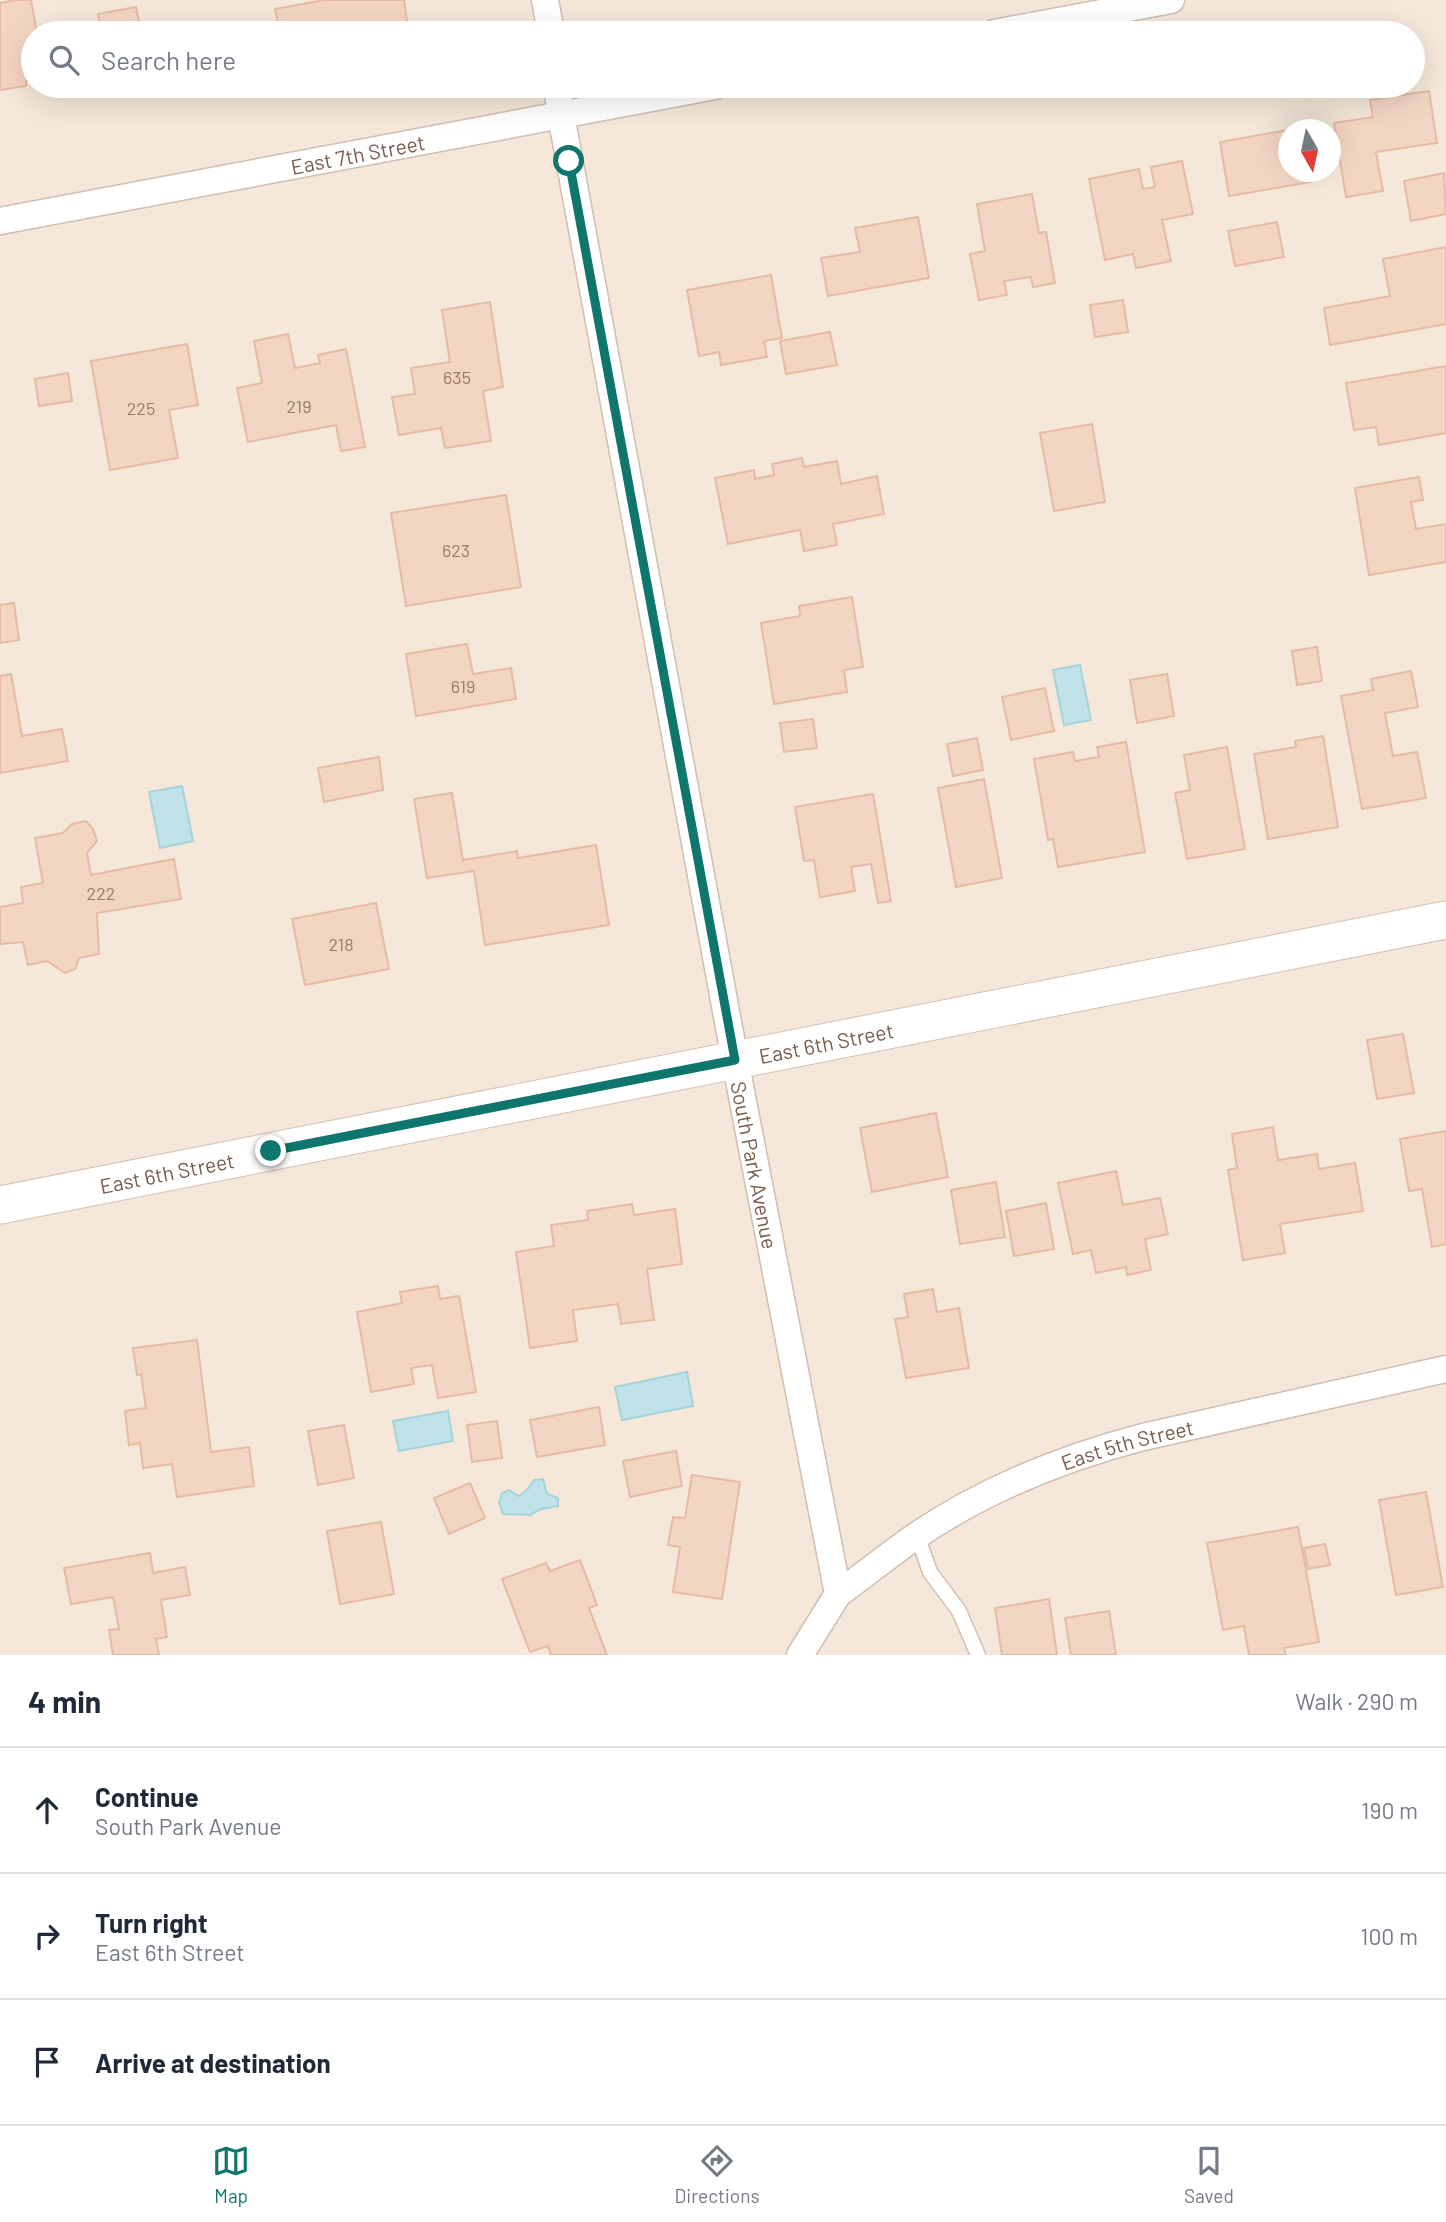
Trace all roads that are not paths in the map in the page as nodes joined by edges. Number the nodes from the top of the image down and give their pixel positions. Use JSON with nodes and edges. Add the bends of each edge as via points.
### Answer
{"nodes":[{"id":1,"x":545,"y":0,"type":"edge"},
{"id":2,"x":1171,"y":0,"type":"edge"},
{"id":3,"x":549,"y":21,"type":"edge"},
{"id":4,"x":1058,"y":21,"type":"edge"},
{"id":5,"x":559,"y":98,"type":"edge"},
{"id":6,"x":651,"y":98,"type":"edge"},
{"id":7,"x":561,"y":115,"type":"junction"},
{"id":8,"x":0,"y":221,"type":"edge"},
{"id":9,"x":1446,"y":920,"type":"edge"},
{"id":10,"x":735,"y":1060,"type":"junction"},
{"id":11,"x":0,"y":1205,"type":"edge"},
{"id":12,"x":1446,"y":1369,"type":"edge"},
{"id":13,"x":917,"y":1535,"type":"junction"},
{"id":14,"x":838,"y":1594,"type":"junction"},
{"id":15,"x":800,"y":1655,"type":"edge"},
{"id":16,"x":978,"y":1655,"type":"edge"}],
"edges":[{"from":1,"to":3,"type":"street"},
{"from":2,"to":4,"type":"street"},
{"from":5,"to":7,"type":"street","name":"South Park Avenue"},
{"from":6,"to":7,"type":"street","name":"East 7th Street"},
{"from":7,"to":8,"type":"street","name":"East 7th Street"},
{"from":7,"to":10,"type":"street","name":"South Park Avenue"},
{"from":9,"to":10,"type":"street","name":"East 6th Street"},
{"from":10,"to":11,"type":"street","name":"East 6th Street"},
{"from":10,"to":14,"type":"street","name":"South Park Avenue"},
{"from":12,"to":13,"type":"street","name":"East 5th Street","via":[[1100,1448],[1027,1475]]},
{"from":13,"to":14,"type":"street","name":"East 5th Street"},
{"from":13,"to":16,"type":"lane","via":[[930,1572],[959,1611]]},
{"from":14,"to":15,"type":"street"}]}
